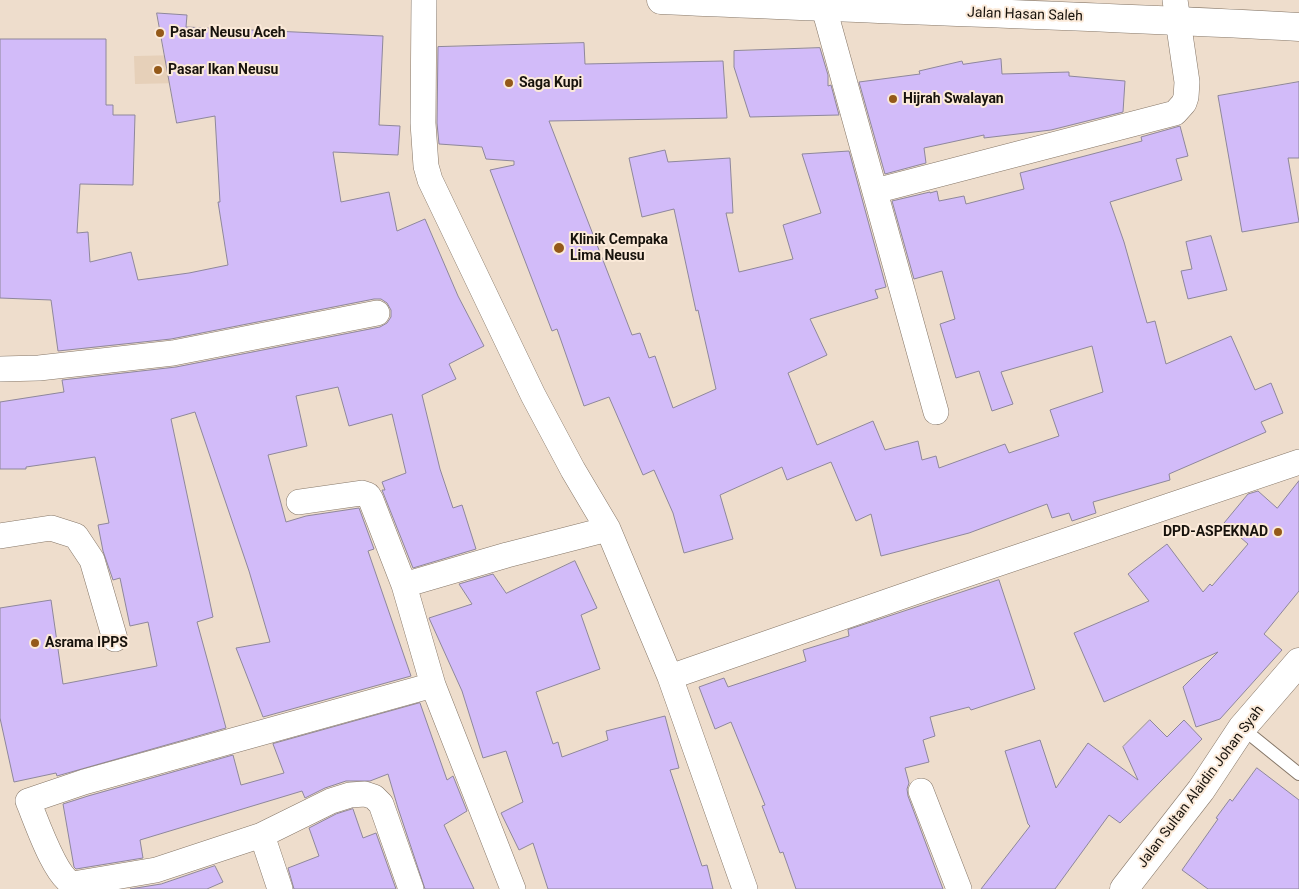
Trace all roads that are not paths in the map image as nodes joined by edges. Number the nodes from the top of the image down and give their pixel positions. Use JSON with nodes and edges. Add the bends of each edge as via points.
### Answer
{"nodes":[{"id":1,"x":424,"y":0,"type":"edge"},
{"id":2,"x":661,"y":0,"type":"edge"},
{"id":3,"x":810,"y":5,"type":"edge"},
{"id":4,"x":1177,"y":10,"type":"edge"},
{"id":5,"x":1299,"y":27,"type":"edge"},
{"id":6,"x":875,"y":191,"type":"junction"},
{"id":7,"x":376,"y":313,"type":"dead end"},
{"id":8,"x":0,"y":369,"type":"edge"},
{"id":9,"x":936,"y":412,"type":"dead end"},
{"id":10,"x":1299,"y":462,"type":"edge"},
{"id":11,"x":299,"y":502,"type":"dead end"},
{"id":12,"x":608,"y":529,"type":"junction"},
{"id":13,"x":0,"y":536,"type":"edge"},
{"id":14,"x":404,"y":586,"type":"junction"},
{"id":15,"x":114,"y":639,"type":"dead end"},
{"id":16,"x":1299,"y":662,"type":"edge"},
{"id":17,"x":670,"y":677,"type":"junction"},
{"id":18,"x":433,"y":685,"type":"junction"},
{"id":19,"x":1242,"y":728,"type":"junction"},
{"id":20,"x":1299,"y":774,"type":"edge"},
{"id":21,"x":921,"y":791,"type":"dead end"},
{"id":22,"x":262,"y":835,"type":"junction"},
{"id":23,"x":280,"y":889,"type":"edge"},
{"id":24,"x":412,"y":889,"type":"edge"},
{"id":25,"x":513,"y":889,"type":"edge"},
{"id":26,"x":745,"y":889,"type":"edge"},
{"id":27,"x":959,"y":889,"type":"edge"},
{"id":28,"x":1124,"y":889,"type":"edge"}],
"edges":[{"from":1,"to":12,"type":"street","via":[[423,123],[430,180],[533,396]]},
{"from":2,"to":3,"type":"street","name":"Jalan Hasan Saleh"},
{"from":3,"to":4,"type":"street","name":"Jalan Hasan Saleh"},
{"from":3,"to":6,"type":"street"},
{"from":4,"to":5,"type":"street","name":"Jalan Hasan Saleh"},
{"from":4,"to":6,"type":"street","via":[[1187,82],[1184,103],[1175,113]]},
{"from":6,"to":9,"type":"street"},
{"from":7,"to":8,"type":"street","via":[[173,353],[39,368]]},
{"from":10,"to":17,"type":"street"},
{"from":11,"to":14,"type":"street","via":[[352,493],[368,495]]},
{"from":12,"to":14,"type":"street"},
{"from":12,"to":17,"type":"street"},
{"from":13,"to":15,"type":"street","via":[[51,528],[76,536],[92,560]]},
{"from":14,"to":18,"type":"street"},
{"from":16,"to":19,"type":"street","name":"Jalan Sultan Alaidin Johan Syah"},
{"from":17,"to":26,"type":"street"},
{"from":18,"to":22,"type":"street","via":[[84,782],[28,802],[56,868],[73,884],[156,870]]},
{"from":18,"to":25,"type":"street"},
{"from":19,"to":20,"type":"lane"},
{"from":19,"to":28,"type":"street","name":"Jalan Sultan Alaidin Johan Syah","via":[[1201,790]]},
{"from":21,"to":27,"type":"street"},
{"from":22,"to":23,"type":"street"},
{"from":22,"to":24,"type":"street","via":[[331,801],[350,795],[374,797],[381,804]]}]}
